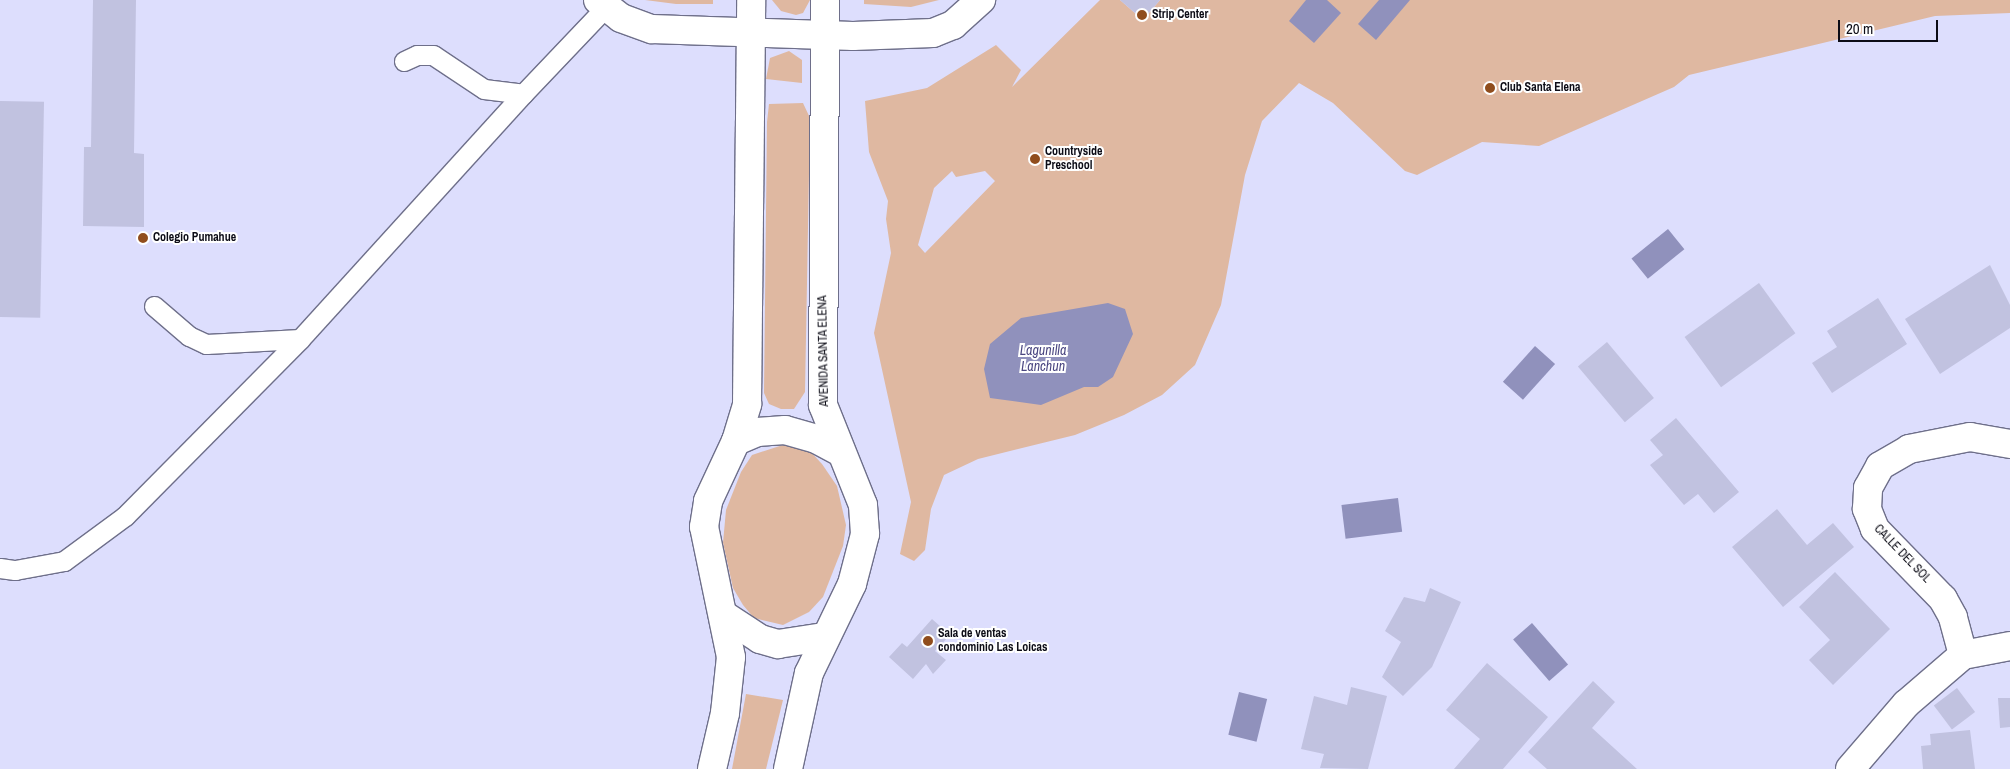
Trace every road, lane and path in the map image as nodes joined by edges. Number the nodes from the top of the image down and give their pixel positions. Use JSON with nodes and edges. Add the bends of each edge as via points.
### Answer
{"nodes":[{"id":1,"x":751,"y":0,"type":"edge"},
{"id":2,"x":824,"y":0,"type":"edge"},
{"id":3,"x":981,"y":0,"type":"edge"},
{"id":4,"x":601,"y":4,"type":"edge"},
{"id":5,"x":751,"y":34,"type":"junction"},
{"id":6,"x":824,"y":35,"type":"junction"},
{"id":7,"x":404,"y":60,"type":"dead end"},
{"id":8,"x":523,"y":94,"type":"junction"},
{"id":9,"x":154,"y":306,"type":"dead end"},
{"id":10,"x":300,"y":339,"type":"junction"},
{"id":11,"x":736,"y":441,"type":"junction"},
{"id":12,"x":2010,"y":444,"type":"edge"},
{"id":13,"x":840,"y":452,"type":"junction"},
{"id":14,"x":0,"y":568,"type":"edge"},
{"id":15,"x":725,"y":616,"type":"junction"},
{"id":16,"x":823,"y":637,"type":"junction"},
{"id":17,"x":2010,"y":646,"type":"edge"},
{"id":18,"x":1963,"y":655,"type":"junction"},
{"id":19,"x":712,"y":769,"type":"edge"},
{"id":20,"x":788,"y":769,"type":"edge"},
{"id":21,"x":1850,"y":769,"type":"edge"}],
"edges":[{"from":1,"to":5,"type":"street"},
{"from":2,"to":6,"type":"street","name":"AVENIDA SANTA ELENA"},
{"from":3,"to":6,"type":"street","via":[[953,24],[933,33]]},
{"from":4,"to":5,"type":"street","via":[[652,29]]},
{"from":4,"to":8,"type":"lane"},
{"from":5,"to":6,"type":"street"},
{"from":5,"to":11,"type":"street","via":[[748,385]]},
{"from":6,"to":13,"type":"street","name":"AVENIDA SANTA ELENA","via":[[822,388],[827,421]]},
{"from":7,"to":8,"type":"lane","via":[[417,55],[433,55],[484,89]]},
{"from":8,"to":10,"type":"lane"},
{"from":9,"to":10,"type":"lane","via":[[189,336],[206,344]]},
{"from":10,"to":14,"type":"lane","via":[[125,516],[64,561],[15,570]]},
{"from":11,"to":13,"type":"street","via":[[757,432],[785,430],[816,439]]},
{"from":11,"to":15,"type":"street","via":[[708,501],[704,527],[708,566]]},
{"from":12,"to":18,"type":"street","name":"CALLE DEL SOL","via":[[1970,437],[1909,449],[1880,466],[1868,488],[1867,509],[1875,529],[1943,599],[1954,617]]},
{"from":13,"to":16,"type":"street","name":"AVENIDA SANTA ELENA","via":[[863,505],[865,534],[852,584]]},
{"from":15,"to":16,"type":"street","via":[[760,639],[778,644]]},
{"from":15,"to":19,"type":"street","via":[[730,656],[728,688]]},
{"from":16,"to":20,"type":"street","name":"AVENIDA SANTA ELENA","via":[[809,673]]},
{"from":17,"to":18,"type":"street"},
{"from":18,"to":21,"type":"street","via":[[1906,704]]}]}
